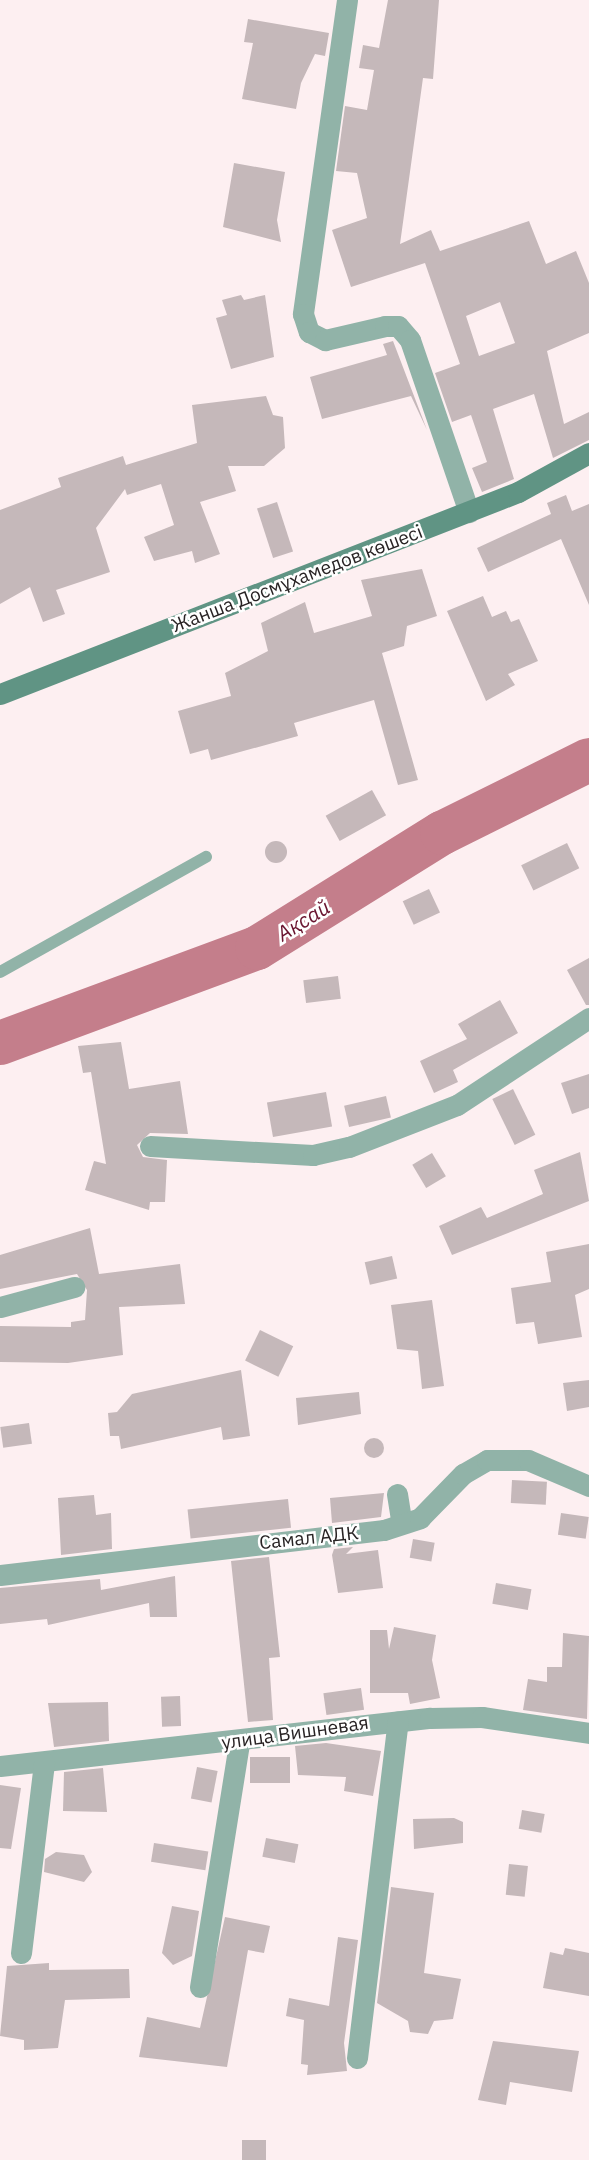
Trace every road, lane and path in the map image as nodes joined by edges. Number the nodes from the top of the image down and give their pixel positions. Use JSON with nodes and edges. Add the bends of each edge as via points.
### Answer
{"nodes":[{"id":1,"x":347,"y":0,"type":"edge"},
{"id":2,"x":589,"y":453,"type":"edge"},
{"id":3,"x":469,"y":512,"type":"junction"},
{"id":4,"x":0,"y":694,"type":"edge"},
{"id":5,"x":205,"y":857,"type":"dead end"},
{"id":6,"x":0,"y":972,"type":"edge"},
{"id":7,"x":589,"y":1018,"type":"edge"},
{"id":8,"x":150,"y":1146,"type":"dead end"},
{"id":9,"x":74,"y":1287,"type":"dead end"},
{"id":10,"x":0,"y":1307,"type":"edge"},
{"id":11,"x":589,"y":1486,"type":"edge"},
{"id":12,"x":397,"y":1494,"type":"dead end"},
{"id":13,"x":402,"y":1524,"type":"junction"},
{"id":14,"x":0,"y":1575,"type":"edge"},
{"id":15,"x":398,"y":1721,"type":"junction"},
{"id":16,"x":589,"y":1733,"type":"edge"},
{"id":17,"x":239,"y":1743,"type":"junction"},
{"id":18,"x":44,"y":1762,"type":"junction"},
{"id":19,"x":0,"y":1766,"type":"edge"},
{"id":20,"x":21,"y":1953,"type":"dead end"},
{"id":21,"x":200,"y":1987,"type":"dead end"},
{"id":22,"x":358,"y":2058,"type":"dead end"}],
"edges":[{"from":1,"to":3,"type":"street","via":[[303,314],[309,332],[325,340],[385,326],[398,326],[410,340]]},
{"from":2,"to":3,"type":"street","name":"Жанша Досмұхамедов көшесі"},
{"from":3,"to":4,"type":"street","name":"Жанша Досмұхамедов көшесі"},
{"from":5,"to":6,"type":"lane"},
{"from":7,"to":8,"type":"street","via":[[457,1105],[349,1147],[313,1155]]},
{"from":9,"to":10,"type":"street"},
{"from":11,"to":13,"type":"street","name":"Самал АДК","via":[[528,1460],[487,1460],[463,1474],[420,1518]]},
{"from":12,"to":13,"type":"street"},
{"from":13,"to":14,"type":"street","name":"Самал АДК"},
{"from":15,"to":16,"type":"street","name":"улица Вишневая","via":[[482,1717]]},
{"from":15,"to":17,"type":"street","name":"улица Вишневая"},
{"from":15,"to":22,"type":"street"},
{"from":17,"to":18,"type":"street","name":"улица Вишневая"},
{"from":17,"to":21,"type":"street"},
{"from":18,"to":19,"type":"street","name":"улица Вишневая"},
{"from":18,"to":20,"type":"street"}]}
